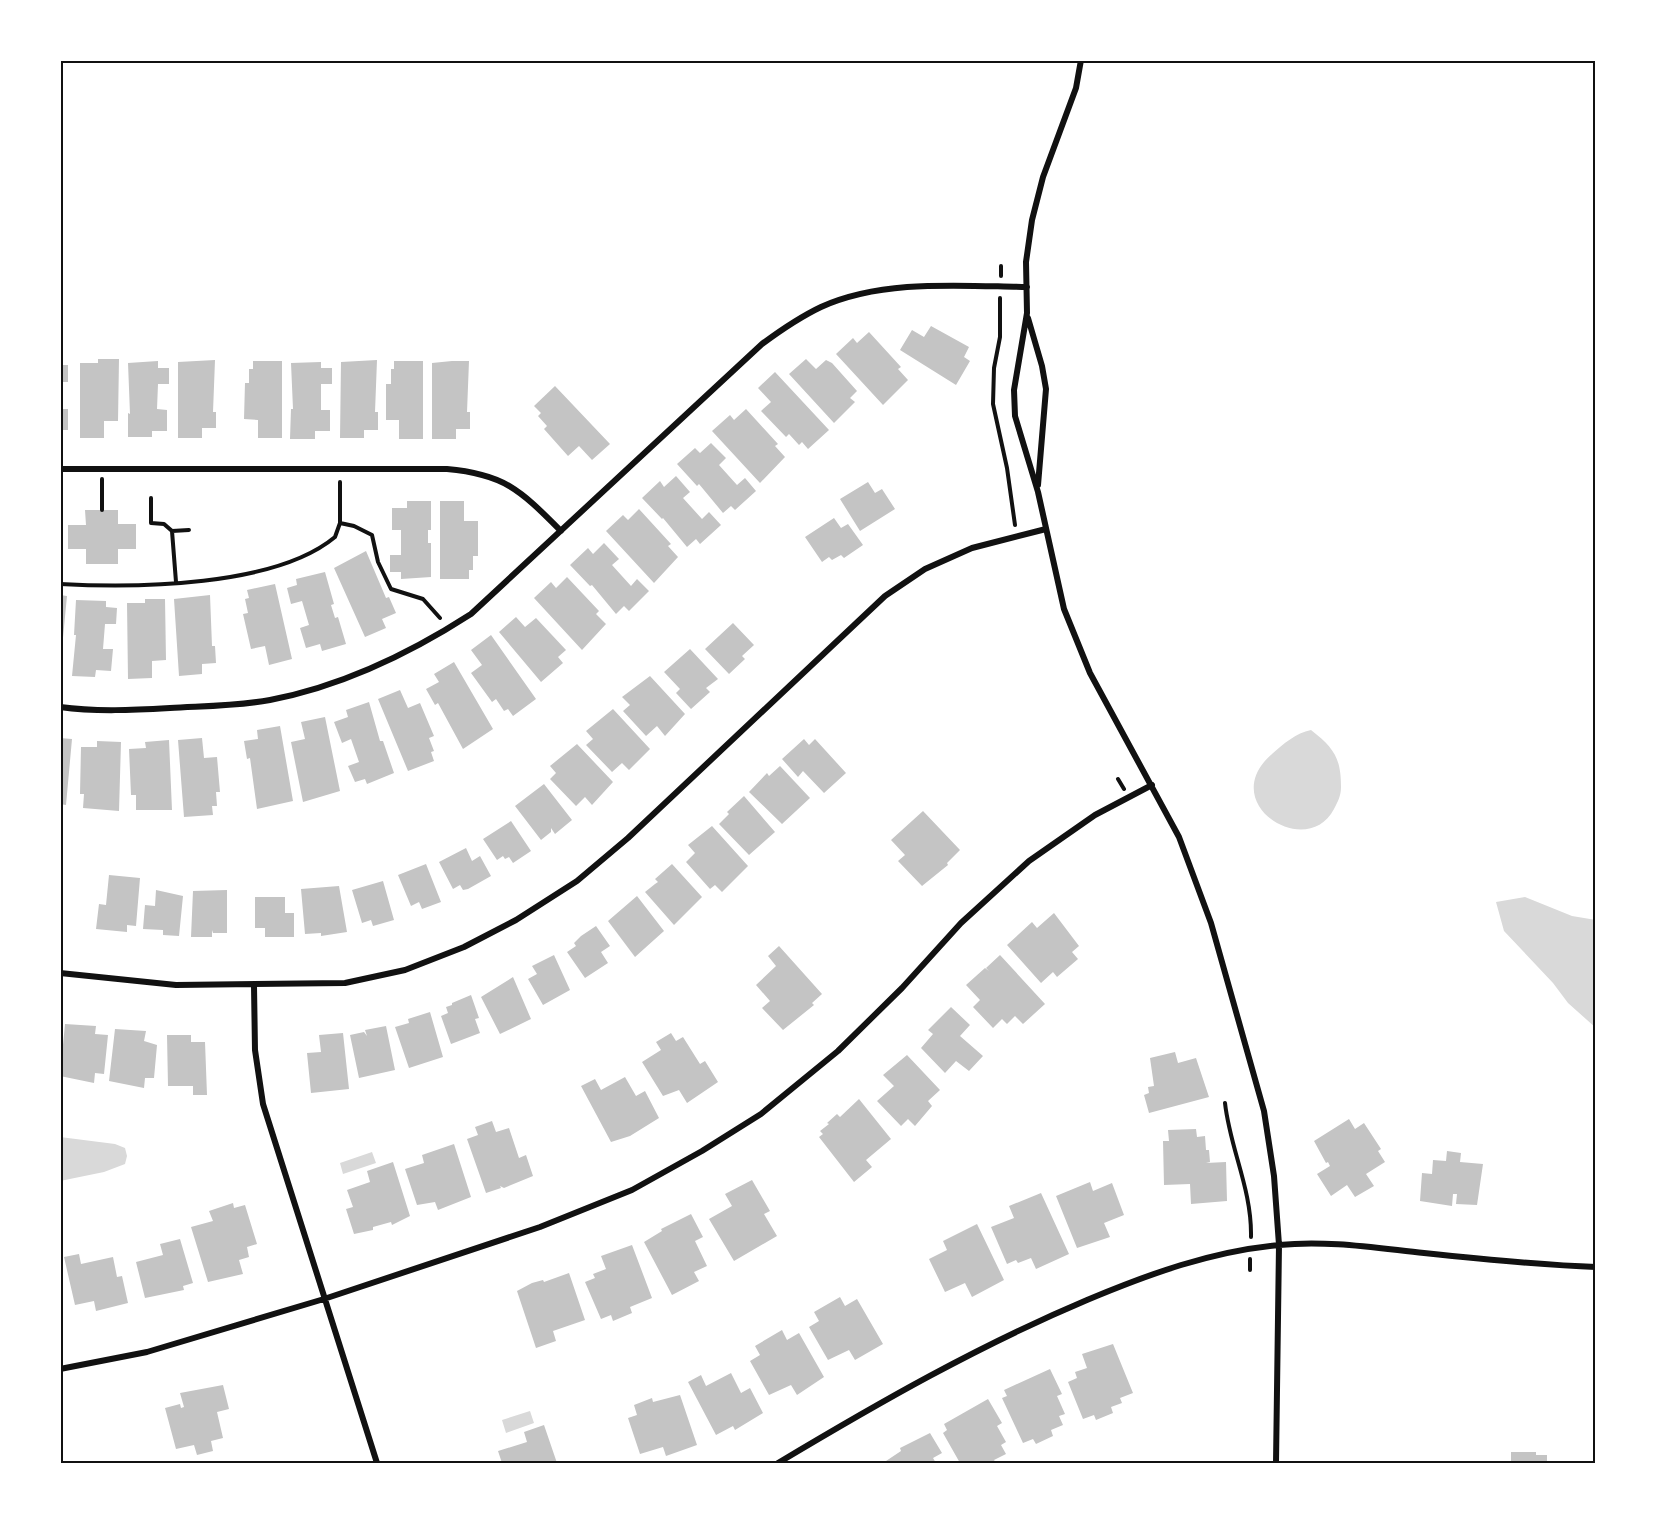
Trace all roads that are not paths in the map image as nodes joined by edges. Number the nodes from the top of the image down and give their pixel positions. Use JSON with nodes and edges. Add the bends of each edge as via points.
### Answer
{"nodes":[{"id":1,"x":1081,"y":60,"type":"edge"},
{"id":2,"x":1027,"y":287,"type":"junction"},
{"id":3,"x":1027,"y":313,"type":"junction"},
{"id":4,"x":60,"y":469,"type":"edge"},
{"id":5,"x":1038,"y":492,"type":"junction"},
{"id":6,"x":1046,"y":529,"type":"junction"},
{"id":7,"x":561,"y":531,"type":"junction"},
{"id":8,"x":60,"y":707,"type":"edge"},
{"id":9,"x":1152,"y":785,"type":"junction"},
{"id":10,"x":60,"y":973,"type":"edge"},
{"id":11,"x":254,"y":986,"type":"junction"},
{"id":12,"x":1279,"y":1245,"type":"junction"},
{"id":13,"x":1596,"y":1267,"type":"edge"},
{"id":14,"x":324,"y":1299,"type":"junction"},
{"id":15,"x":60,"y":1369,"type":"edge"},
{"id":16,"x":377,"y":1463,"type":"edge"},
{"id":17,"x":778,"y":1463,"type":"edge"},
{"id":18,"x":1276,"y":1463,"type":"edge"}],
"edges":[{"from":1,"to":2,"type":"street","via":[[1076,88],[1043,177],[1032,220]]},
{"from":2,"to":3,"type":"street"},
{"from":2,"to":7,"type":"street","via":[[900,289],[858,295],[822,306],[762,344]]},
{"from":3,"to":5,"type":"street","via":[[1046,389]]},
{"from":3,"to":5,"type":"street","via":[[1014,402]]},
{"from":4,"to":7,"type":"street","via":[[474,471],[498,478],[516,489]]},
{"from":5,"to":6,"type":"street"},
{"from":6,"to":9,"type":"street","via":[[1064,609],[1090,673]]},
{"from":6,"to":11,"type":"street","via":[[972,548],[925,569],[885,596],[628,838],[577,881],[516,920],[464,947],[405,970],[345,983]]},
{"from":7,"to":8,"type":"street","via":[[471,614],[385,664],[331,684],[270,700],[218,706]]},
{"from":9,"to":12,"type":"street","via":[[1179,837],[1211,923],[1238,1014],[1264,1111]]},
{"from":9,"to":14,"type":"street","via":[[1095,815],[1029,861],[961,923],[838,1051],[761,1114],[702,1151],[632,1190],[540,1227]]},
{"from":10,"to":11,"type":"street","via":[[176,985]]},
{"from":11,"to":14,"type":"street","via":[[255,1050],[263,1104]]},
{"from":12,"to":13,"type":"street","via":[[1330,1244]]},
{"from":12,"to":17,"type":"street","via":[[1212,1256],[1145,1276],[1041,1319],[948,1364]]},
{"from":12,"to":18,"type":"street"},
{"from":14,"to":15,"type":"street","via":[[147,1352]]},
{"from":14,"to":16,"type":"street"}]}
